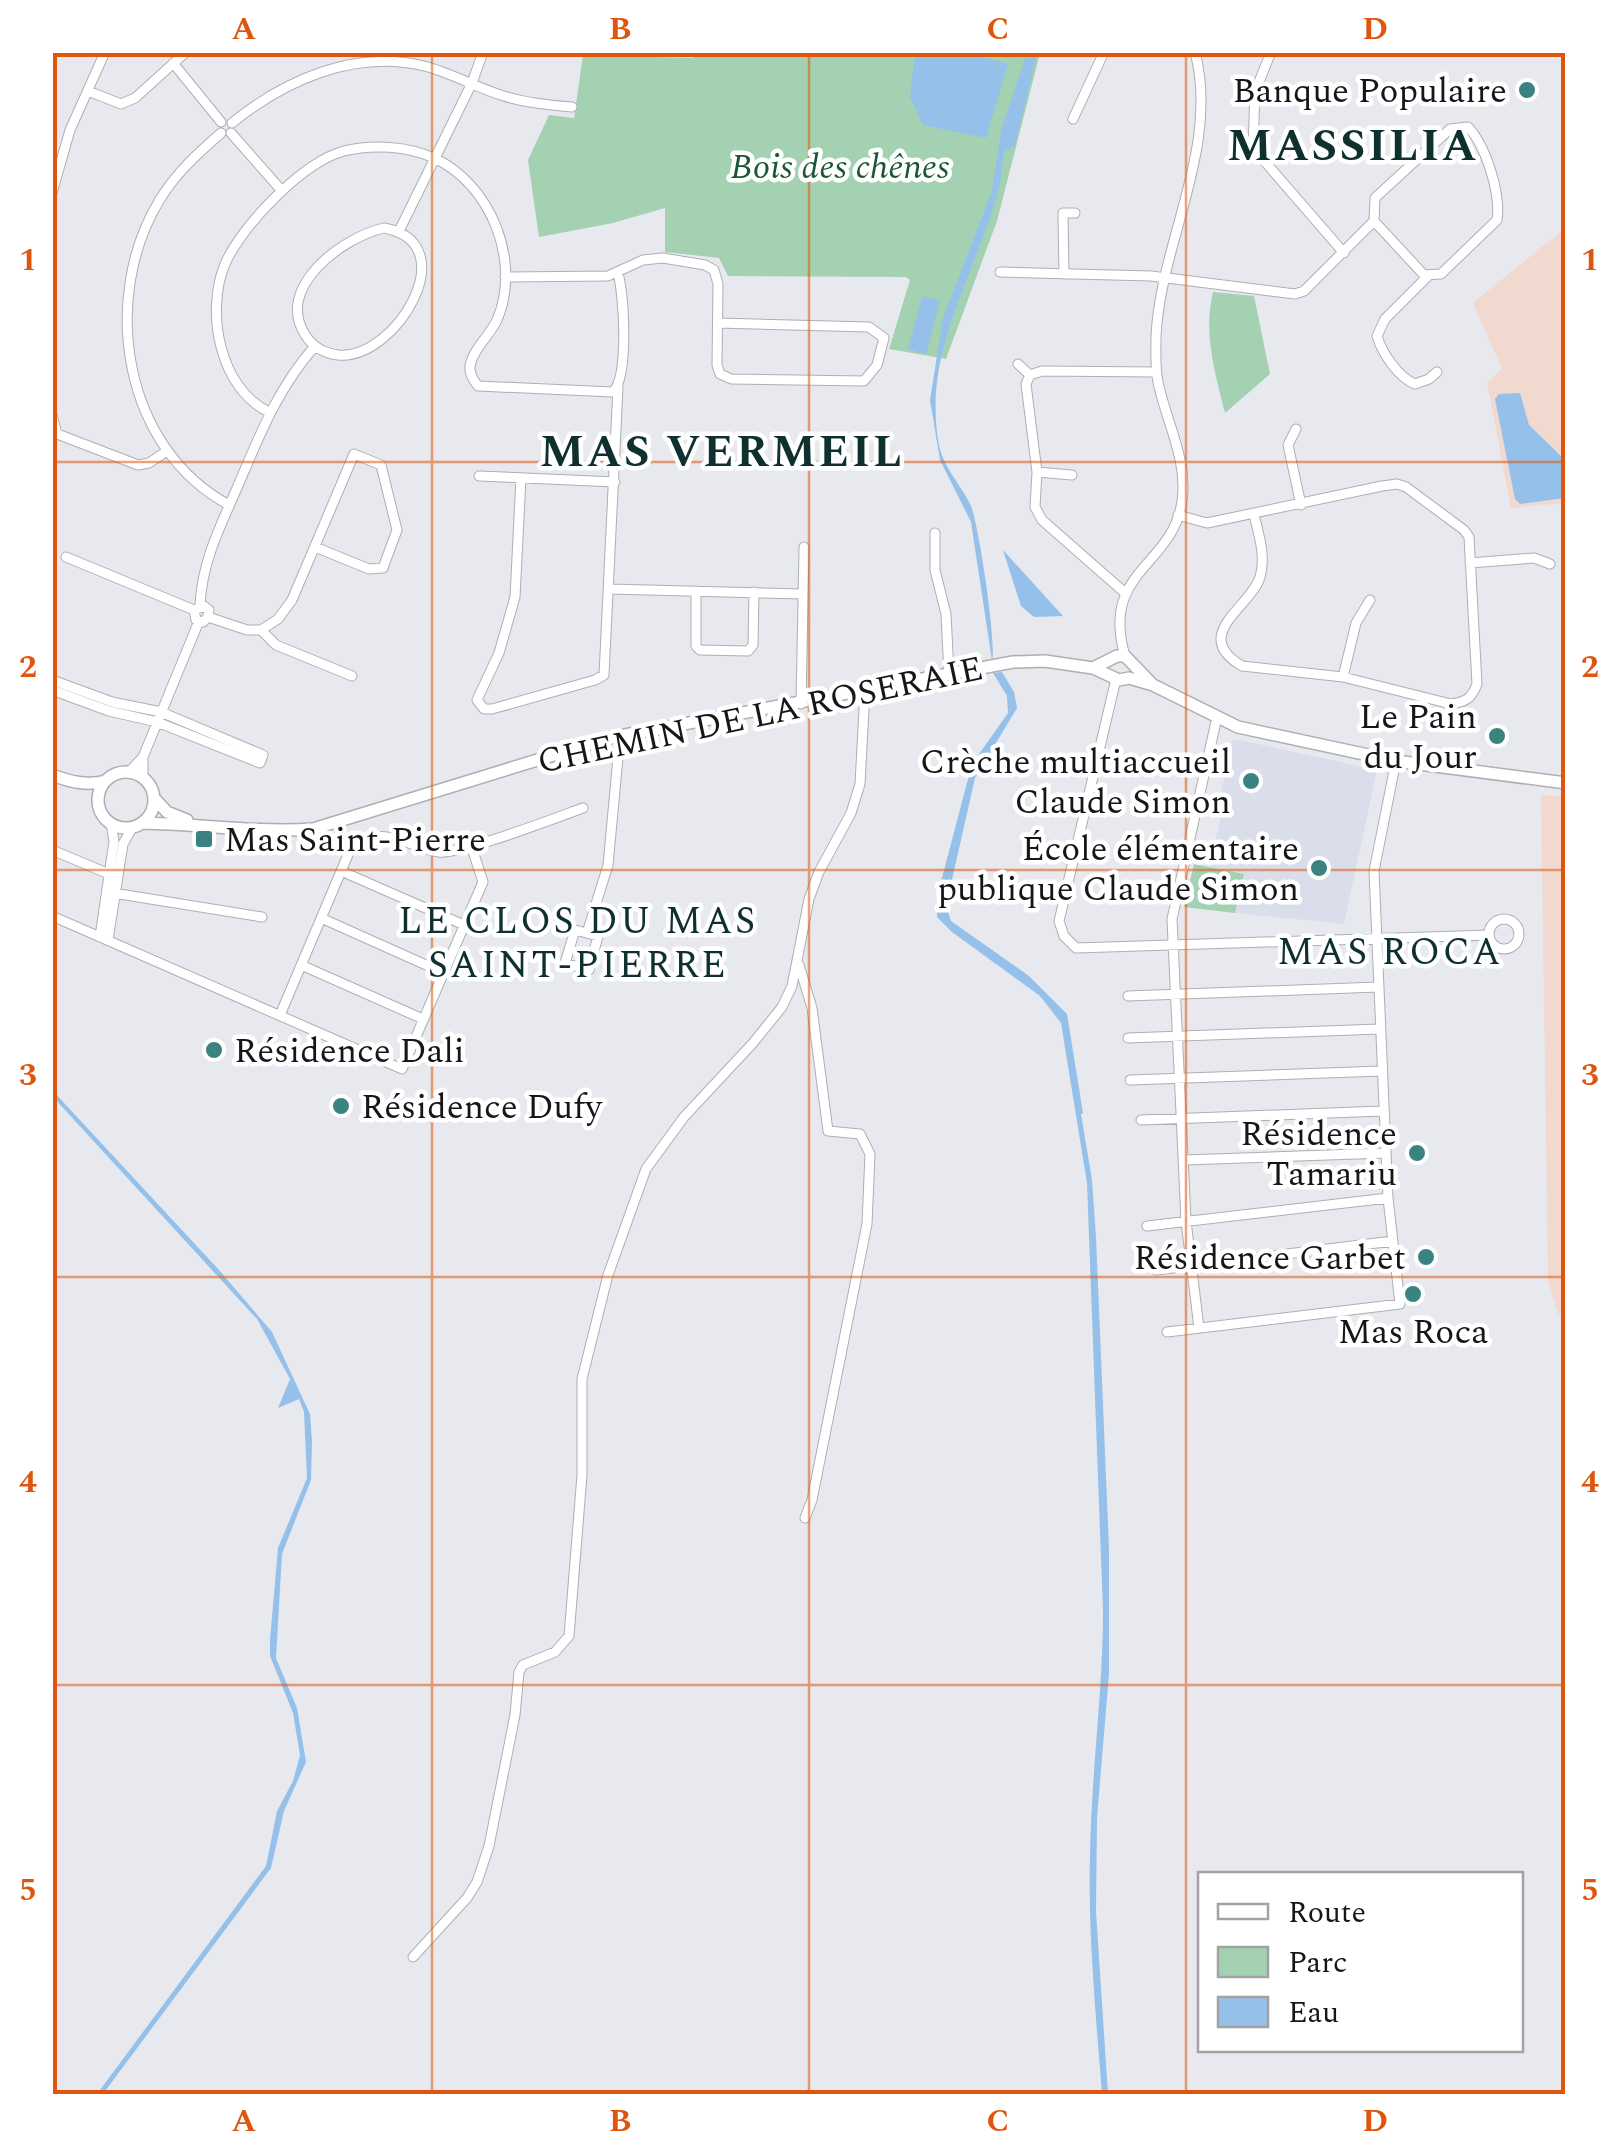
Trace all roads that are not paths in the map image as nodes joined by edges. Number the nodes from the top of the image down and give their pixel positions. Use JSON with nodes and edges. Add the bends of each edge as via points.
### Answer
{"nodes":[{"id":1,"x":106,"y":52,"type":"edge"},
{"id":2,"x":186,"y":52,"type":"edge"},
{"id":3,"x":346,"y":52,"type":"edge"},
{"id":4,"x":483,"y":52,"type":"edge"},
{"id":5,"x":1104,"y":52,"type":"edge"},
{"id":6,"x":1195,"y":52,"type":"edge"},
{"id":7,"x":1272,"y":52,"type":"edge"},
{"id":8,"x":174,"y":62,"type":"junction"},
{"id":9,"x":348,"y":65,"type":"junction"},
{"id":10,"x":472,"y":82,"type":"junction"},
{"id":11,"x":88,"y":91,"type":"junction"},
{"id":12,"x":572,"y":107,"type":"dead end"},
{"id":13,"x":1073,"y":118,"type":"dead end"},
{"id":14,"x":226,"y":128,"type":"junction"},
{"id":15,"x":434,"y":158,"type":"junction"},
{"id":16,"x":282,"y":191,"type":"junction"},
{"id":17,"x":52,"y":193,"type":"edge"},
{"id":18,"x":1075,"y":213,"type":"dead end"},
{"id":19,"x":1374,"y":221,"type":"junction"},
{"id":20,"x":399,"y":231,"type":"junction"},
{"id":21,"x":1344,"y":252,"type":"junction"},
{"id":22,"x":1000,"y":272,"type":"dead end"},
{"id":23,"x":618,"y":273,"type":"junction"},
{"id":24,"x":1064,"y":274,"type":"junction"},
{"id":25,"x":1428,"y":276,"type":"junction"},
{"id":26,"x":505,"y":277,"type":"junction"},
{"id":27,"x":1166,"y":279,"type":"junction"},
{"id":28,"x":718,"y":323,"type":"junction"},
{"id":29,"x":315,"y":346,"type":"junction"},
{"id":30,"x":1018,"y":364,"type":"dead end"},
{"id":31,"x":1156,"y":372,"type":"junction"},
{"id":32,"x":1437,"y":372,"type":"dead end"},
{"id":33,"x":1030,"y":374,"type":"junction"},
{"id":34,"x":618,"y":387,"type":"junction"},
{"id":35,"x":269,"y":412,"type":"junction"},
{"id":36,"x":52,"y":415,"type":"edge"},
{"id":37,"x":1296,"y":429,"type":"dead end"},
{"id":38,"x":55,"y":433,"type":"edge"},
{"id":39,"x":168,"y":451,"type":"junction"},
{"id":40,"x":1037,"y":472,"type":"junction"},
{"id":41,"x":1072,"y":475,"type":"dead end"},
{"id":42,"x":479,"y":476,"type":"dead end"},
{"id":43,"x":520,"y":478,"type":"junction"},
{"id":44,"x":615,"y":482,"type":"junction"},
{"id":45,"x":230,"y":505,"type":"junction"},
{"id":46,"x":1301,"y":506,"type":"junction"},
{"id":47,"x":1178,"y":515,"type":"junction"},
{"id":48,"x":1254,"y":515,"type":"junction"},
{"id":49,"x":935,"y":533,"type":"dead end"},
{"id":50,"x":804,"y":547,"type":"dead end"},
{"id":51,"x":314,"y":548,"type":"junction"},
{"id":52,"x":66,"y":557,"type":"dead end"},
{"id":53,"x":1470,"y":564,"type":"junction"},
{"id":54,"x":1550,"y":564,"type":"dead end"},
{"id":55,"x":609,"y":589,"type":"junction"},
{"id":56,"x":696,"y":591,"type":"junction"},
{"id":57,"x":754,"y":592,"type":"junction"},
{"id":58,"x":1124,"y":592,"type":"junction"},
{"id":59,"x":803,"y":594,"type":"junction"},
{"id":60,"x":1370,"y":600,"type":"dead end"},
{"id":61,"x":197,"y":608,"type":"junction"},
{"id":62,"x":204,"y":620,"type":"junction"},
{"id":63,"x":262,"y":630,"type":"junction"},
{"id":64,"x":1120,"y":668,"type":"junction"},
{"id":65,"x":949,"y":674,"type":"junction"},
{"id":66,"x":352,"y":676,"type":"dead end"},
{"id":67,"x":1343,"y":678,"type":"junction"},
{"id":68,"x":52,"y":680,"type":"edge"},
{"id":69,"x":52,"y":690,"type":"edge"},
{"id":70,"x":865,"y":691,"type":"junction"},
{"id":71,"x":802,"y":704,"type":"junction"},
{"id":72,"x":159,"y":717,"type":"junction"},
{"id":73,"x":1218,"y":717,"type":"junction"},
{"id":74,"x":620,"y":736,"type":"junction"},
{"id":75,"x":143,"y":757,"type":"junction"},
{"id":76,"x":1396,"y":760,"type":"junction"},
{"id":77,"x":128,"y":772,"type":"junction"},
{"id":78,"x":52,"y":775,"type":"edge"},
{"id":79,"x":143,"y":778,"type":"junction"},
{"id":80,"x":108,"y":780,"type":"junction"},
{"id":81,"x":73,"y":782,"type":"junction"},
{"id":82,"x":1566,"y":783,"type":"edge"},
{"id":83,"x":154,"y":798,"type":"junction"},
{"id":84,"x":99,"y":804,"type":"junction"},
{"id":85,"x":584,"y":808,"type":"dead end"},
{"id":86,"x":111,"y":823,"type":"junction"},
{"id":87,"x":196,"y":824,"type":"junction"},
{"id":88,"x":138,"y":825,"type":"junction"},
{"id":89,"x":472,"y":846,"type":"junction"},
{"id":90,"x":52,"y":850,"type":"edge"},
{"id":91,"x":341,"y":871,"type":"junction"},
{"id":92,"x":109,"y":874,"type":"junction"},
{"id":93,"x":111,"y":893,"type":"junction"},
{"id":94,"x":52,"y":916,"type":"edge"},
{"id":95,"x":262,"y":918,"type":"dead end"},
{"id":96,"x":321,"y":918,"type":"junction"},
{"id":97,"x":464,"y":925,"type":"junction"},
{"id":98,"x":586,"y":933,"type":"junction"},
{"id":99,"x":1490,"y":935,"type":"dead end"},
{"id":100,"x":1376,"y":938,"type":"junction"},
{"id":101,"x":104,"y":939,"type":"junction"},
{"id":102,"x":1175,"y":947,"type":"junction"},
{"id":103,"x":798,"y":962,"type":"junction"},
{"id":104,"x":302,"y":965,"type":"junction"},
{"id":105,"x":444,"y":973,"type":"junction"},
{"id":106,"x":1378,"y":987,"type":"junction"},
{"id":107,"x":1177,"y":994,"type":"junction"},
{"id":108,"x":1128,"y":996,"type":"dead end"},
{"id":109,"x":280,"y":1016,"type":"junction"},
{"id":110,"x":424,"y":1019,"type":"junction"},
{"id":111,"x":1380,"y":1028,"type":"junction"},
{"id":112,"x":1178,"y":1036,"type":"junction"},
{"id":113,"x":1128,"y":1038,"type":"dead end"},
{"id":114,"x":1381,"y":1070,"type":"junction"},
{"id":115,"x":1180,"y":1078,"type":"junction"},
{"id":116,"x":1130,"y":1080,"type":"dead end"},
{"id":117,"x":1383,"y":1111,"type":"junction"},
{"id":118,"x":1182,"y":1118,"type":"junction"},
{"id":119,"x":1141,"y":1120,"type":"dead end"},
{"id":120,"x":1386,"y":1153,"type":"junction"},
{"id":121,"x":1184,"y":1160,"type":"junction"},
{"id":122,"x":1388,"y":1198,"type":"junction"},
{"id":123,"x":1186,"y":1221,"type":"junction"},
{"id":124,"x":1147,"y":1226,"type":"dead end"},
{"id":125,"x":1393,"y":1241,"type":"junction"},
{"id":126,"x":1191,"y":1265,"type":"junction"},
{"id":127,"x":1156,"y":1270,"type":"dead end"},
{"id":128,"x":1198,"y":1328,"type":"junction"},
{"id":129,"x":1167,"y":1332,"type":"dead end"},
{"id":130,"x":805,"y":1518,"type":"dead end"},
{"id":131,"x":413,"y":1957,"type":"dead end"}],
"edges":[{"from":1,"to":11,"type":"street"},
{"from":2,"to":8,"type":"street"},
{"from":3,"to":9,"type":"street"},
{"from":4,"to":10,"type":"street"},
{"from":5,"to":13,"type":"street"},
{"from":6,"to":27,"type":"street","via":[[1200,108],[1192,178]]},
{"from":7,"to":21,"type":"street","via":[[1255,92],[1254,148]]},
{"from":8,"to":11,"type":"street","via":[[121,104]]},
{"from":8,"to":14,"type":"street"},
{"from":9,"to":10,"type":"street","via":[[424,66]]},
{"from":9,"to":14,"type":"street","via":[[294,82]]},
{"from":10,"to":12,"type":"street","via":[[516,99]]},
{"from":10,"to":15,"type":"street"},
{"from":11,"to":17,"type":"street"},
{"from":14,"to":16,"type":"street"},
{"from":14,"to":39,"type":"street","via":[[177,173],[158,203],[126,296],[138,392]]},
{"from":15,"to":16,"type":"street","via":[[385,146],[341,152]]},
{"from":15,"to":20,"type":"street"},
{"from":15,"to":26,"type":"street","via":[[464,178],[490,212]]},
{"from":16,"to":35,"type":"street","via":[[224,266],[217,315],[229,371],[246,397]]},
{"from":18,"to":24,"type":"street","via":[[1063,213]]},
{"from":19,"to":21,"type":"street"},
{"from":19,"to":25,"type":"street"},
{"from":19,"to":25,"type":"street","via":[[1375,198],[1450,129],[1468,127],[1482,142],[1499,209],[1496,220],[1441,274]]},
{"from":20,"to":29,"type":"street","via":[[384,228],[345,242],[303,288],[299,320]]},
{"from":20,"to":29,"type":"street","via":[[424,273],[412,304],[355,355]]},
{"from":21,"to":27,"type":"street","via":[[1295,294]]},
{"from":22,"to":24,"type":"street"},
{"from":23,"to":26,"type":"street"},
{"from":23,"to":28,"type":"street","via":[[663,258],[705,265],[718,284]]},
{"from":23,"to":34,"type":"street"},
{"from":24,"to":27,"type":"street"},
{"from":25,"to":32,"type":"street","via":[[1376,336],[1407,381],[1415,384]]},
{"from":26,"to":34,"type":"street","via":[[496,322],[470,362],[478,386],[604,392]]},
{"from":27,"to":31,"type":"street"},
{"from":28,"to":28,"type":"street","via":[[717,364],[731,380],[864,381],[877,366],[884,338],[870,327]]},
{"from":29,"to":35,"type":"street"},
{"from":30,"to":33,"type":"street"},
{"from":31,"to":33,"type":"street"},
{"from":31,"to":47,"type":"street","via":[[1182,467]]},
{"from":33,"to":40,"type":"street"},
{"from":34,"to":44,"type":"street"},
{"from":35,"to":45,"type":"street"},
{"from":36,"to":38,"type":"street"},
{"from":37,"to":46,"type":"street","via":[[1288,445]]},
{"from":38,"to":39,"type":"street","via":[[138,465]]},
{"from":39,"to":45,"type":"street"},
{"from":40,"to":41,"type":"street"},
{"from":40,"to":58,"type":"street","via":[[1035,507],[1042,520]]},
{"from":42,"to":43,"type":"street"},
{"from":43,"to":44,"type":"street"},
{"from":43,"to":55,"type":"street","via":[[516,597],[480,706],[492,709],[604,675]]},
{"from":44,"to":55,"type":"street"},
{"from":45,"to":61,"type":"street","via":[[207,556]]},
{"from":46,"to":48,"type":"street"},
{"from":46,"to":53,"type":"street","via":[[1397,484],[1464,530]]},
{"from":47,"to":48,"type":"street","via":[[1207,523]]},
{"from":47,"to":58,"type":"street"},
{"from":48,"to":67,"type":"street","via":[[1261,574],[1224,626],[1224,649],[1242,666]]},
{"from":49,"to":65,"type":"street"},
{"from":50,"to":59,"type":"street"},
{"from":51,"to":51,"type":"street","via":[[354,454],[380,465],[396,530],[382,568]]},
{"from":51,"to":63,"type":"street","via":[[292,600]]},
{"from":52,"to":61,"type":"street"},
{"from":53,"to":54,"type":"street","via":[[1534,558]]},
{"from":53,"to":67,"type":"street","via":[[1473,696],[1451,704]]},
{"from":55,"to":56,"type":"street"},
{"from":56,"to":57,"type":"street"},
{"from":56,"to":57,"type":"street","via":[[696,646],[748,651]]},
{"from":57,"to":59,"type":"street"},
{"from":58,"to":64,"type":"street"},
{"from":59,"to":71,"type":"street"},
{"from":60,"to":67,"type":"street","via":[[1356,623]]},
{"from":61,"to":62,"type":"street","via":[[207,608]]},
{"from":62,"to":63,"type":"street"},
{"from":62,"to":72,"type":"street"},
{"from":63,"to":66,"type":"street","via":[[276,645]]},
{"from":64,"to":65,"type":"street","name":"CHEMIN DE LA ROSERAIE","via":[[1013,662]]},
{"from":64,"to":73,"type":"street","name":"CHEMIN DE LA ROSERAIE"},
{"from":64,"to":102,"type":"street","via":[[1059,921],[1076,948]]},
{"from":65,"to":70,"type":"street","name":"CHEMIN DE LA ROSERAIE"},
{"from":68,"to":72,"type":"street"},
{"from":69,"to":72,"type":"street","via":[[109,711]]},
{"from":70,"to":71,"type":"street","name":"CHEMIN DE LA ROSERAIE"},
{"from":70,"to":103,"type":"street","via":[[860,784],[809,899]]},
{"from":71,"to":74,"type":"street","name":"CHEMIN DE LA ROSERAIE"},
{"from":72,"to":72,"type":"street","via":[[260,763],[263,755]]},
{"from":72,"to":75,"type":"street"},
{"from":73,"to":76,"type":"street","name":"CHEMIN DE LA ROSERAIE","via":[[1238,727]]},
{"from":73,"to":102,"type":"street","via":[[1172,920]]},
{"from":74,"to":87,"type":"street","name":"CHEMIN DE LA ROSERAIE","via":[[313,829]]},
{"from":74,"to":98,"type":"street","via":[[608,865]]},
{"from":75,"to":77,"type":"street"},
{"from":75,"to":79,"type":"street"},
{"from":76,"to":82,"type":"street","name":"CHEMIN DE LA ROSERAIE"},
{"from":76,"to":100,"type":"street","via":[[1374,871]]},
{"from":77,"to":79,"type":"street"},
{"from":77,"to":80,"type":"street"},
{"from":78,"to":81,"type":"street"},
{"from":79,"to":83,"type":"street"},
{"from":80,"to":81,"type":"street"},
{"from":80,"to":84,"type":"street"},
{"from":81,"to":84,"type":"street"},
{"from":83,"to":87,"type":"street","name":"CHEMIN DE LA ROSERAIE","via":[[167,812]]},
{"from":83,"to":88,"type":"street","via":[[150,816]]},
{"from":84,"to":86,"type":"street"},
{"from":85,"to":89,"type":"street"},
{"from":86,"to":88,"type":"street"},
{"from":86,"to":92,"type":"street"},
{"from":87,"to":88,"type":"street","name":"CHEMIN DE LA ROSERAIE"},
{"from":88,"to":93,"type":"street","via":[[123,844]]},
{"from":89,"to":91,"type":"street","via":[[442,853],[383,836],[350,850]]},
{"from":89,"to":97,"type":"street","via":[[483,882]]},
{"from":90,"to":92,"type":"street"},
{"from":91,"to":96,"type":"street"},
{"from":91,"to":97,"type":"street"},
{"from":92,"to":93,"type":"street"},
{"from":93,"to":95,"type":"street"},
{"from":93,"to":101,"type":"street"},
{"from":94,"to":101,"type":"street"},
{"from":96,"to":104,"type":"street"},
{"from":96,"to":105,"type":"street"},
{"from":97,"to":105,"type":"street"},
{"from":98,"to":98,"type":"street","via":[[576,930],[564,963],[589,970],[598,936]]},
{"from":99,"to":100,"type":"street"},
{"from":100,"to":102,"type":"street"},
{"from":100,"to":106,"type":"street"},
{"from":101,"to":109,"type":"street"},
{"from":102,"to":107,"type":"street"},
{"from":103,"to":130,"type":"street","via":[[812,1008],[828,1131],[860,1134],[870,1154],[867,1224]]},
{"from":103,"to":131,"type":"street","via":[[782,1007],[684,1117],[640,1182],[582,1379],[569,1636],[519,1672],[490,1846],[477,1882]]},
{"from":104,"to":109,"type":"street"},
{"from":104,"to":110,"type":"street"},
{"from":105,"to":110,"type":"street"},
{"from":106,"to":107,"type":"street"},
{"from":106,"to":111,"type":"street"},
{"from":107,"to":108,"type":"street"},
{"from":107,"to":112,"type":"street"},
{"from":109,"to":110,"type":"street","via":[[402,1069]]},
{"from":111,"to":112,"type":"street"},
{"from":111,"to":114,"type":"street"},
{"from":112,"to":113,"type":"street"},
{"from":112,"to":115,"type":"street"},
{"from":114,"to":115,"type":"street"},
{"from":114,"to":117,"type":"street"},
{"from":115,"to":116,"type":"street"},
{"from":115,"to":118,"type":"street"},
{"from":117,"to":118,"type":"street"},
{"from":117,"to":120,"type":"street"},
{"from":118,"to":119,"type":"street"},
{"from":118,"to":121,"type":"street"},
{"from":120,"to":121,"type":"street"},
{"from":120,"to":122,"type":"street"},
{"from":121,"to":123,"type":"street"},
{"from":122,"to":123,"type":"street"},
{"from":122,"to":125,"type":"street"},
{"from":123,"to":124,"type":"street"},
{"from":123,"to":126,"type":"street"},
{"from":125,"to":126,"type":"street"},
{"from":125,"to":128,"type":"street","via":[[1400,1304]]},
{"from":126,"to":127,"type":"street"},
{"from":126,"to":128,"type":"street"},
{"from":128,"to":129,"type":"street"}]}
